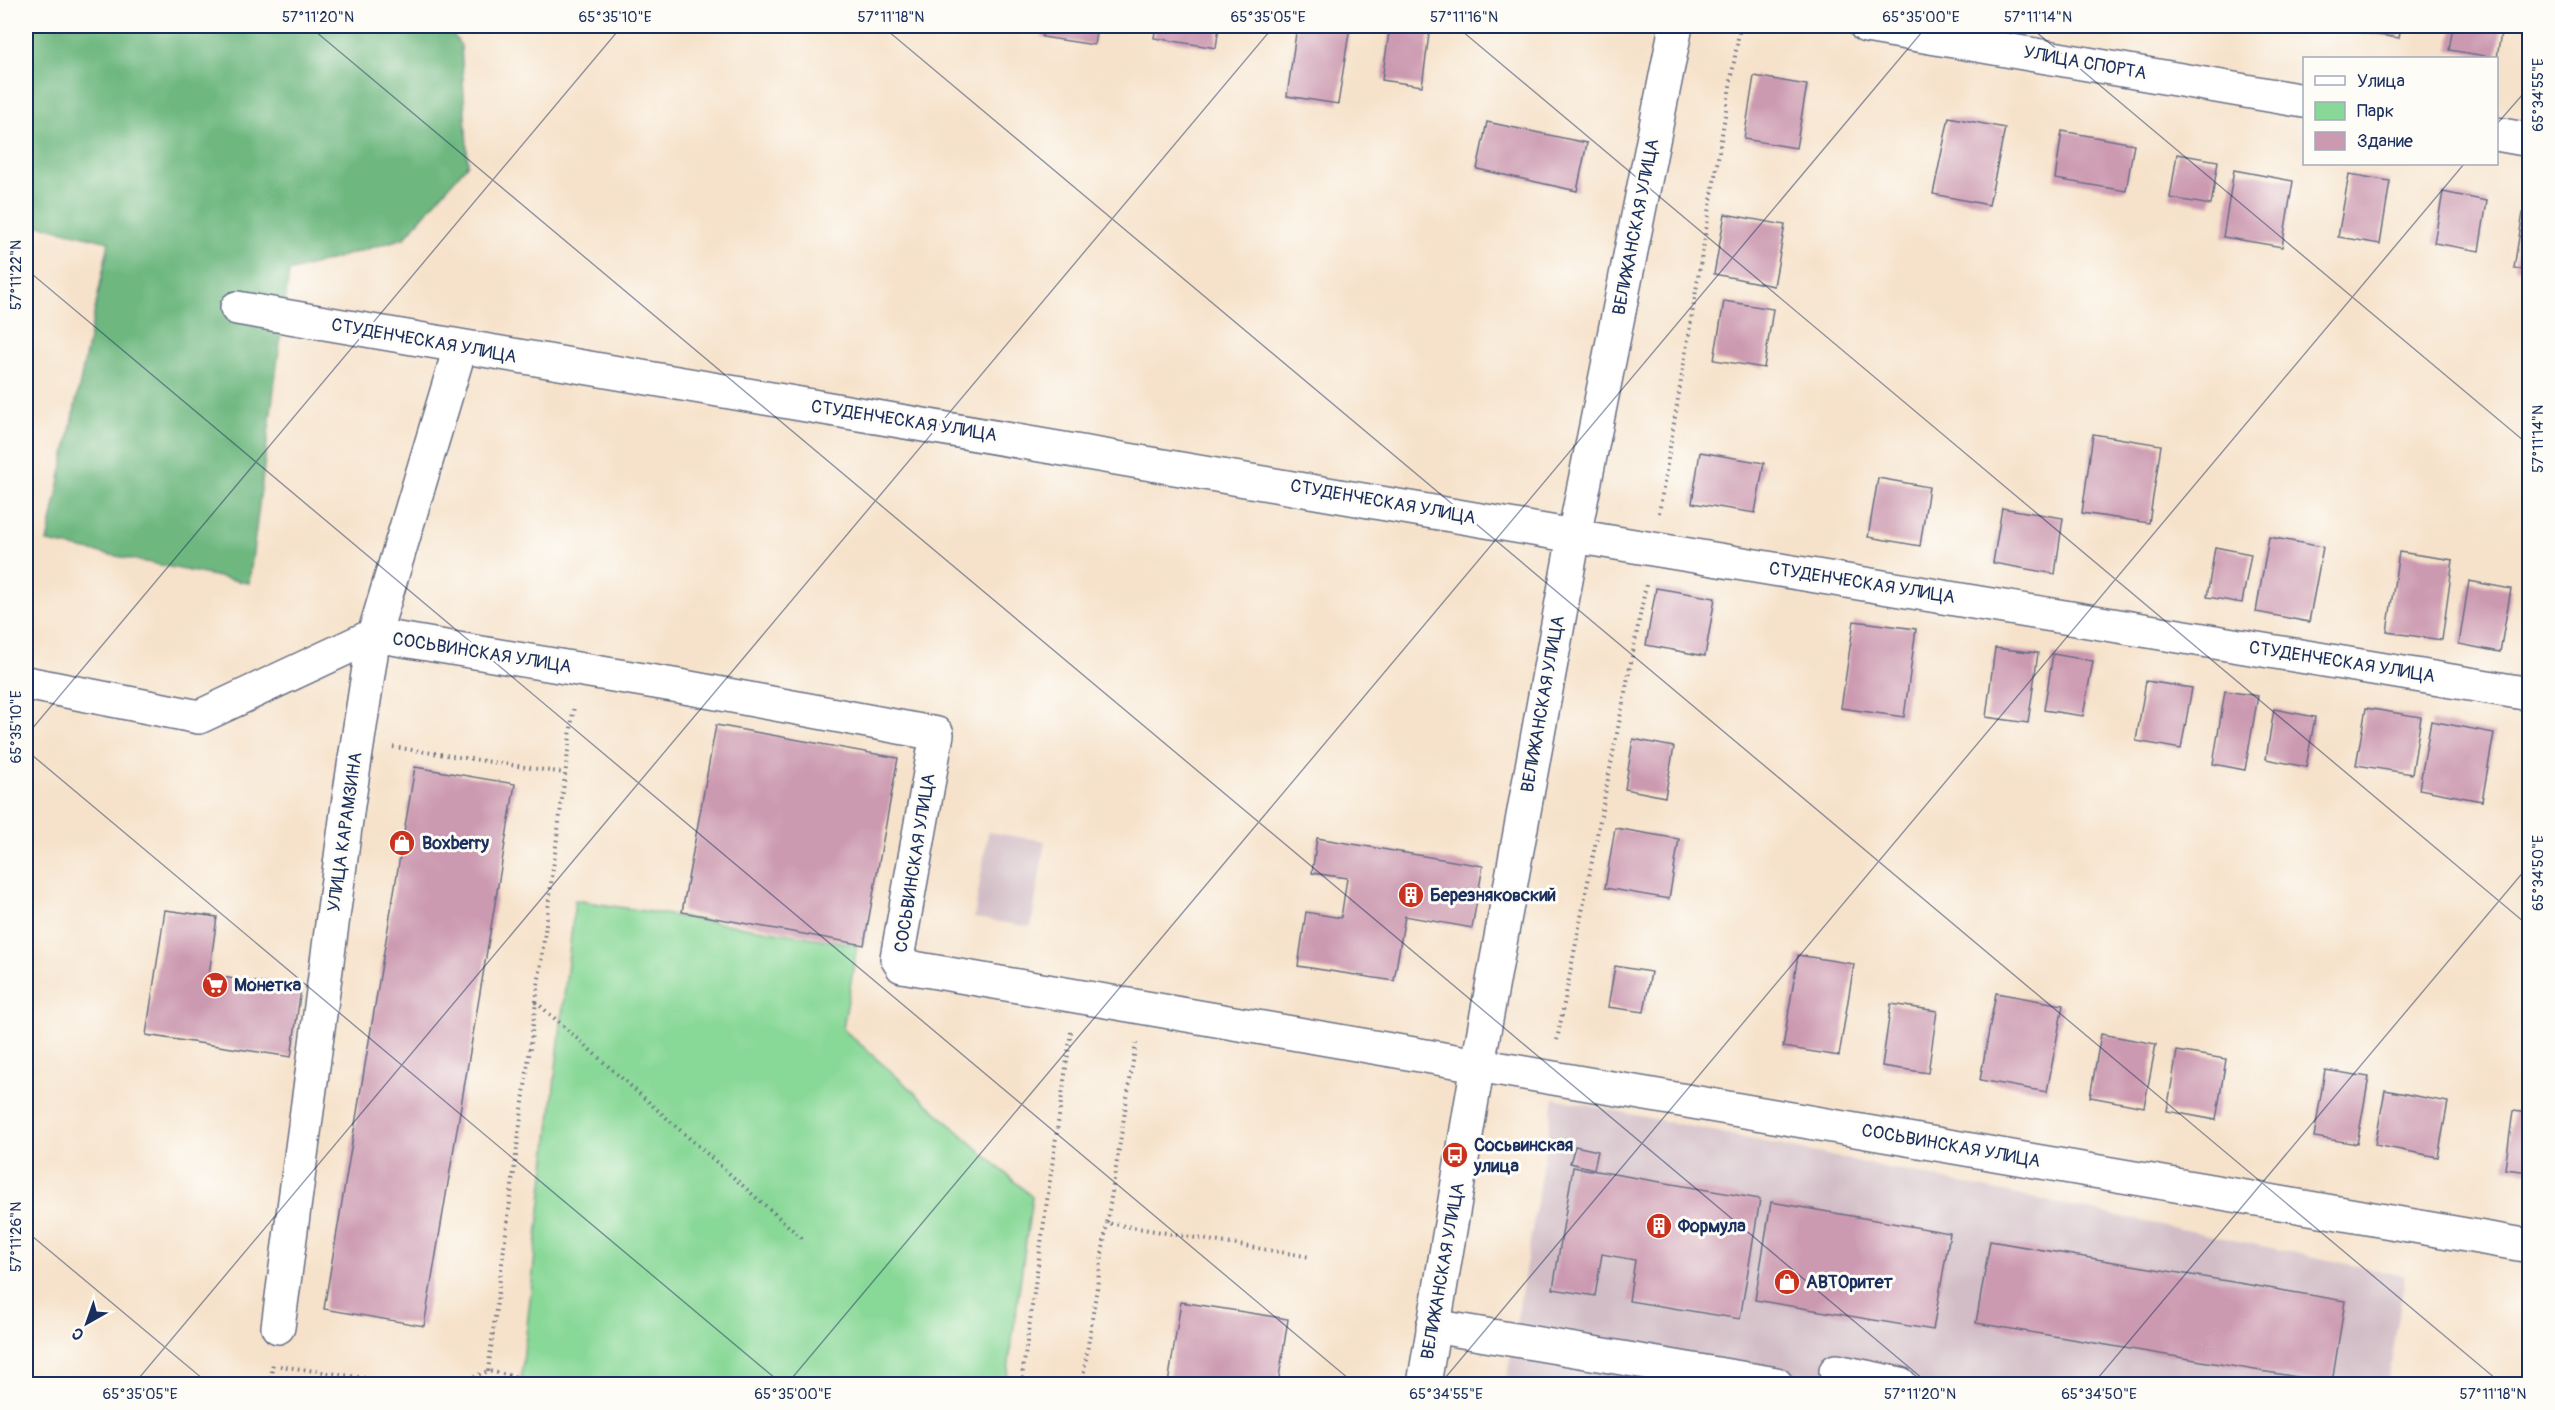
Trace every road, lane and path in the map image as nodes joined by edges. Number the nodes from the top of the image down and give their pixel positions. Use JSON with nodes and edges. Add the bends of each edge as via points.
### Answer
{"nodes":[{"id":1,"x":1676,"y":26,"type":"edge"},
{"id":2,"x":1866,"y":26,"type":"edge"},
{"id":3,"x":2303,"y":101,"type":"edge"},
{"id":4,"x":2498,"y":134,"type":"edge"},
{"id":5,"x":2529,"y":140,"type":"edge"},
{"id":6,"x":237,"y":308,"type":"dead end"},
{"id":7,"x":460,"y":348,"type":"junction"},
{"id":8,"x":1574,"y":536,"type":"junction"},
{"id":9,"x":374,"y":635,"type":"junction"},
{"id":10,"x":579,"y":669,"type":"junction"},
{"id":11,"x":26,"y":683,"type":"edge"},
{"id":12,"x":2529,"y":694,"type":"edge"},
{"id":13,"x":358,"y":741,"type":"junction"},
{"id":14,"x":564,"y":773,"type":"junction"},
{"id":15,"x":1077,"y":996,"type":"junction"},
{"id":16,"x":536,"y":1002,"type":"junction"},
{"id":17,"x":1137,"y":1042,"type":"dead end"},
{"id":18,"x":1478,"y":1064,"type":"junction"},
{"id":19,"x":1107,"y":1223,"type":"junction"},
{"id":20,"x":804,"y":1240,"type":"dead end"},
{"id":21,"x":2529,"y":1246,"type":"edge"},
{"id":22,"x":1310,"y":1257,"type":"dead end"},
{"id":23,"x":1433,"y":1326,"type":"junction"},
{"id":24,"x":278,"y":1327,"type":"dead end"},
{"id":25,"x":272,"y":1364,"type":"dead end"},
{"id":26,"x":488,"y":1371,"type":"junction"},
{"id":27,"x":1836,"y":1371,"type":"dead end"},
{"id":28,"x":407,"y":1384,"type":"edge"},
{"id":29,"x":457,"y":1384,"type":"edge"},
{"id":30,"x":551,"y":1384,"type":"edge"},
{"id":31,"x":1021,"y":1384,"type":"edge"},
{"id":32,"x":1082,"y":1384,"type":"edge"},
{"id":33,"x":1424,"y":1384,"type":"edge"},
{"id":34,"x":1776,"y":1384,"type":"edge"},
{"id":35,"x":1900,"y":1384,"type":"edge"}],
"edges":[{"from":1,"to":8,"type":"street","name":"ВЕЛИЖАНСКАЯ УЛИЦА"},
{"from":2,"to":3,"type":"street","name":"УЛИЦА СПОРТА"},
{"from":4,"to":5,"type":"street"},
{"from":6,"to":7,"type":"street","name":"СТУДЕНЧЕСКАЯ УЛИЦА"},
{"from":7,"to":8,"type":"street","name":"СТУДЕНЧЕСКАЯ УЛИЦА"},
{"from":7,"to":9,"type":"street","name":"УЛИЦА КАРАМЗИНА"},
{"from":8,"to":12,"type":"street","name":"СТУДЕНЧЕСКАЯ УЛИЦА"},
{"from":8,"to":18,"type":"street","name":"ВЕЛИЖАНСКАЯ УЛИЦА"},
{"from":9,"to":10,"type":"street","name":"СОСЬВИНСКАЯ УЛИЦА"},
{"from":9,"to":11,"type":"street","name":"СОСЬВИНСКАЯ УЛИЦА","via":[[199,717]]},
{"from":9,"to":13,"type":"street","name":"УЛИЦА КАРАМЗИНА"},
{"from":10,"to":14,"type":"path"},
{"from":10,"to":15,"type":"street","name":"СОСЬВИНСКАЯ УЛИЦА","via":[[937,734],[897,958],[902,966]]},
{"from":13,"to":14,"type":"path"},
{"from":13,"to":24,"type":"street","name":"УЛИЦА КАРАМЗИНА"},
{"from":14,"to":16,"type":"path"},
{"from":15,"to":18,"type":"street","name":"СОСЬВИНСКАЯ УЛИЦА"},
{"from":15,"to":31,"type":"path"},
{"from":16,"to":20,"type":"path"},
{"from":16,"to":26,"type":"path"},
{"from":17,"to":19,"type":"path"},
{"from":18,"to":21,"type":"street","name":"СОСЬВИНСКАЯ УЛИЦА"},
{"from":18,"to":23,"type":"street","name":"ВЕЛИЖАНСКАЯ УЛИЦА"},
{"from":19,"to":22,"type":"path"},
{"from":19,"to":32,"type":"path"},
{"from":23,"to":33,"type":"street","name":"ВЕЛИЖАНСКАЯ УЛИЦА"},
{"from":23,"to":34,"type":"street"},
{"from":25,"to":28,"type":"path"},
{"from":26,"to":29,"type":"path"},
{"from":26,"to":30,"type":"path"},
{"from":27,"to":35,"type":"street"}]}
